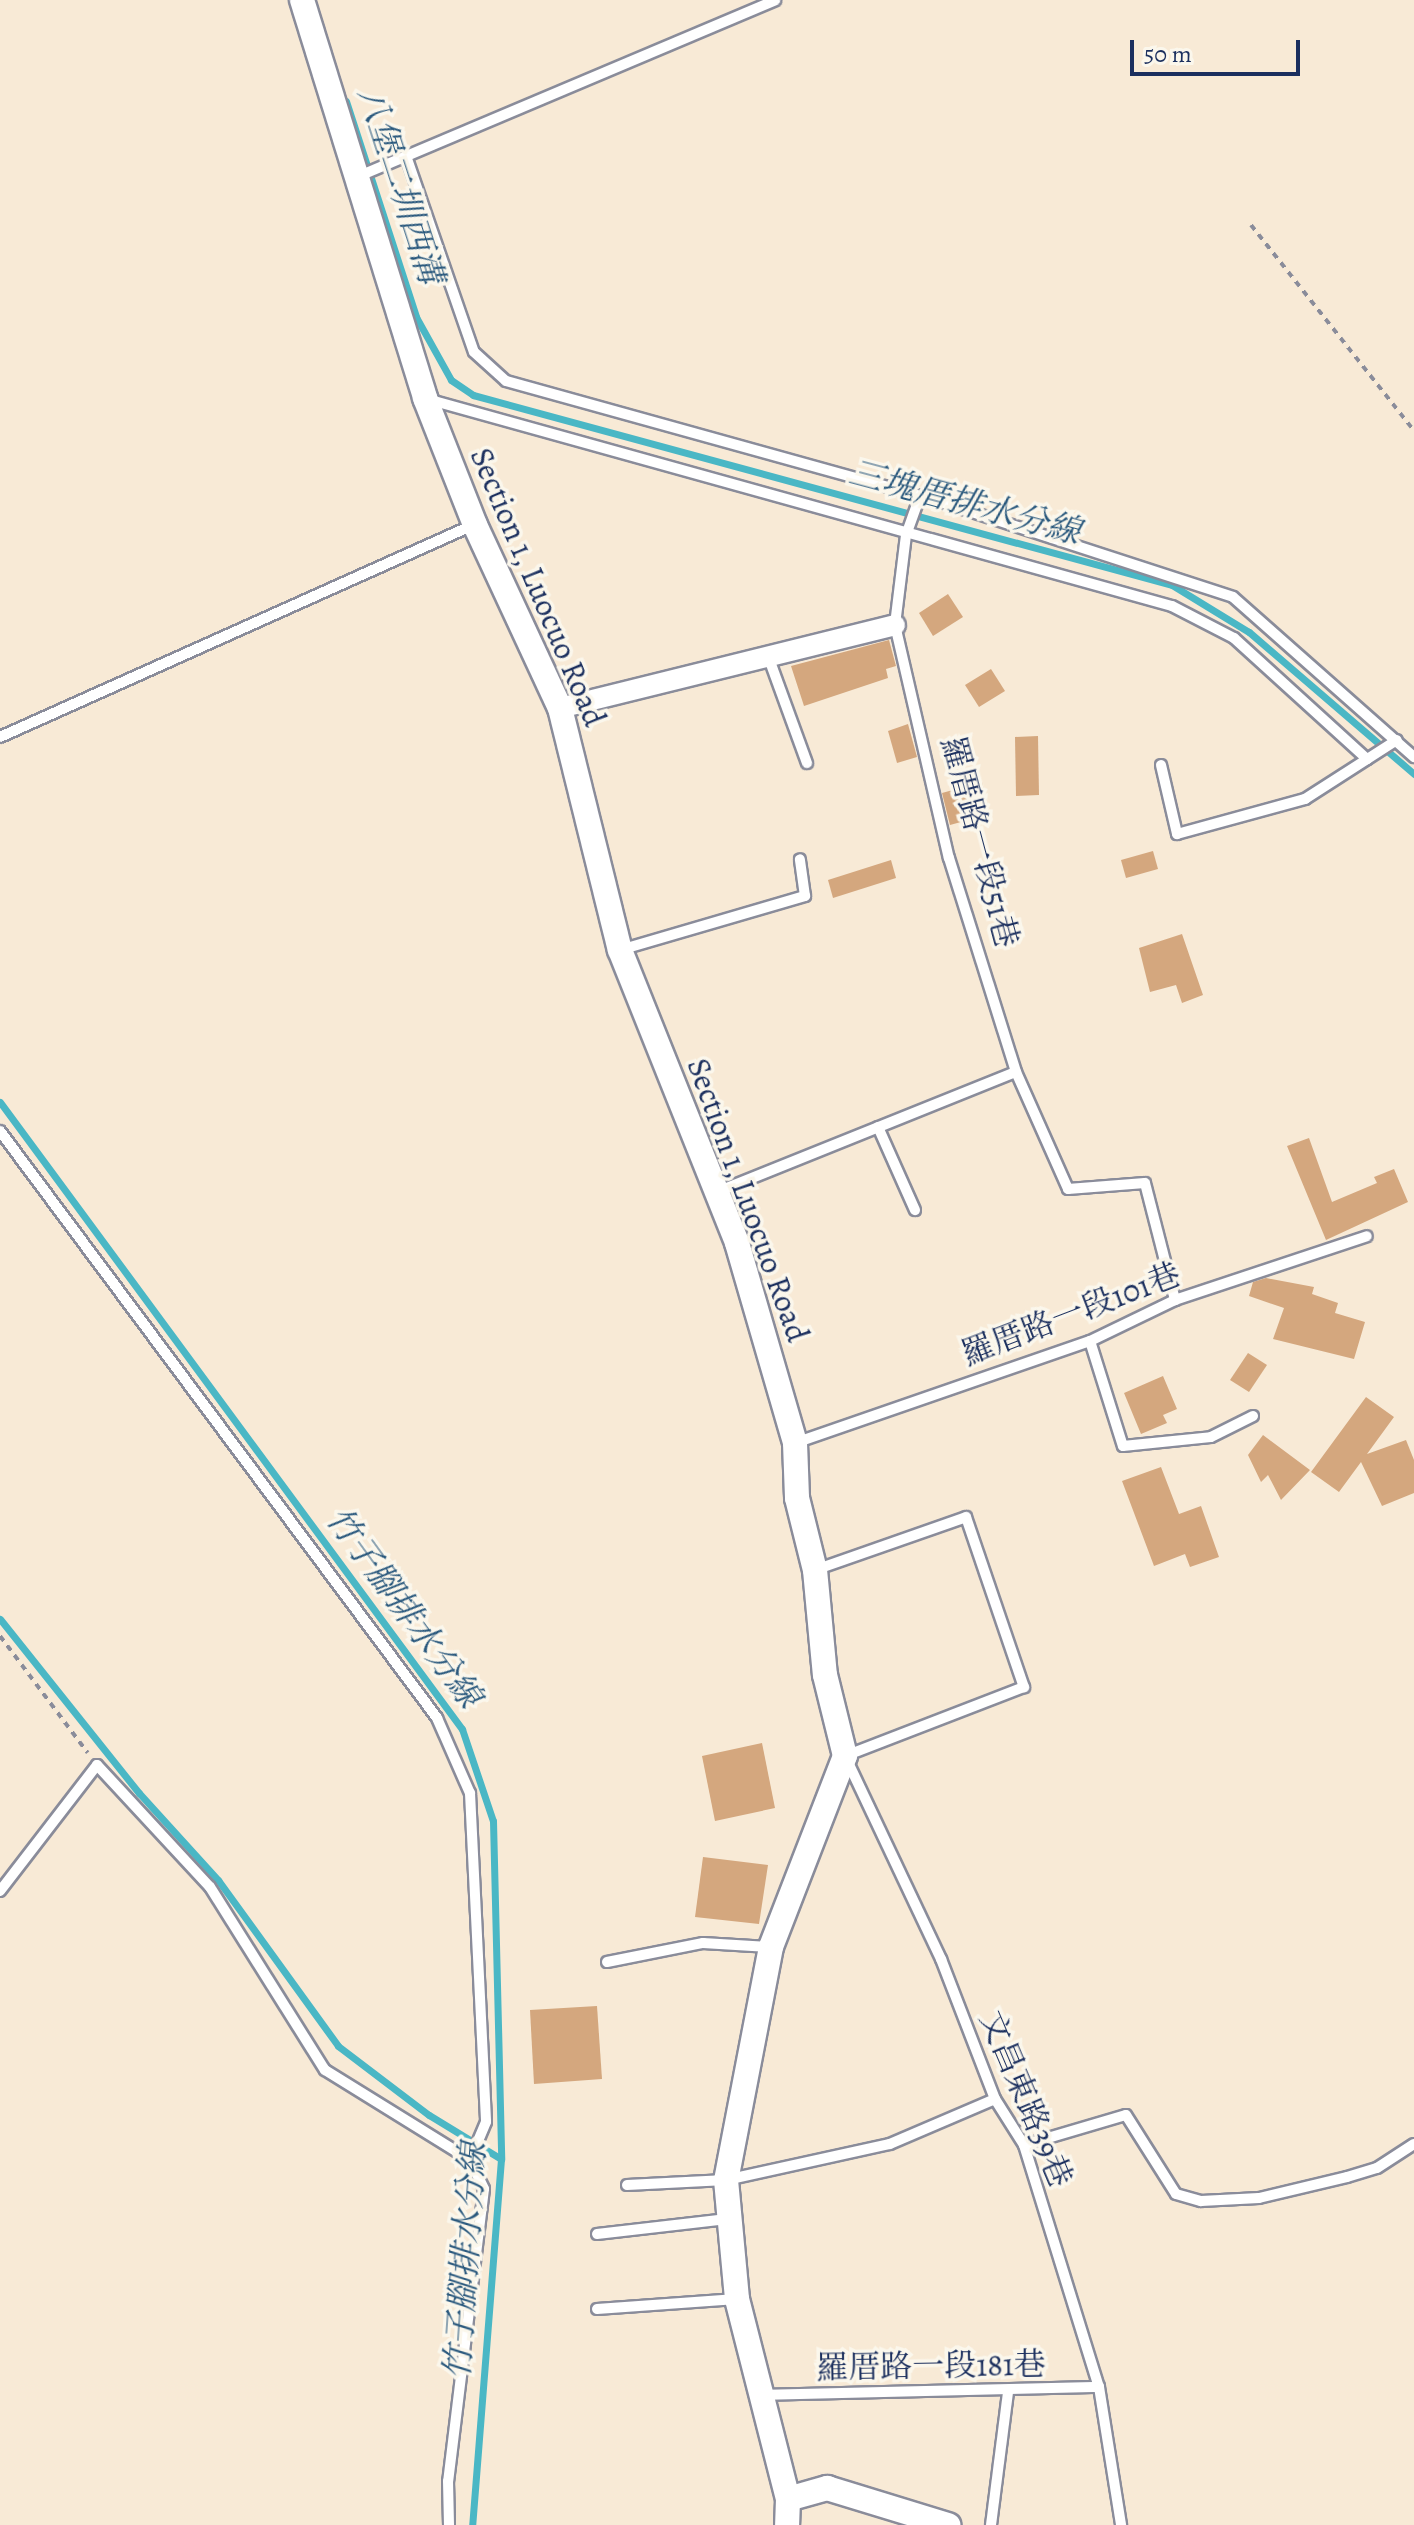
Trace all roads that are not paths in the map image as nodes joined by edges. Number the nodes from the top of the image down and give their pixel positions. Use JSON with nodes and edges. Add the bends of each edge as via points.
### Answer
{"nodes":[{"id":1,"x":302,"y":0,"type":"edge"},
{"id":2,"x":775,"y":0,"type":"edge"},
{"id":3,"x":406,"y":156,"type":"junction"},
{"id":4,"x":355,"y":178,"type":"junction"},
{"id":5,"x":425,"y":398,"type":"junction"},
{"id":6,"x":919,"y":500,"type":"junction"},
{"id":7,"x":475,"y":525,"type":"junction"},
{"id":8,"x":906,"y":535,"type":"junction"},
{"id":9,"x":895,"y":625,"type":"junction"},
{"id":10,"x":768,"y":656,"type":"junction"},
{"id":11,"x":560,"y":708,"type":"junction"},
{"id":12,"x":0,"y":737,"type":"edge"},
{"id":13,"x":1397,"y":740,"type":"junction"},
{"id":14,"x":1414,"y":757,"type":"edge"},
{"id":15,"x":1367,"y":759,"type":"junction"},
{"id":16,"x":807,"y":763,"type":"dead end"},
{"id":17,"x":1161,"y":765,"type":"dead end"},
{"id":18,"x":800,"y":859,"type":"dead end"},
{"id":19,"x":620,"y":950,"type":"junction"},
{"id":20,"x":1016,"y":1072,"type":"junction"},
{"id":21,"x":878,"y":1127,"type":"junction"},
{"id":22,"x":0,"y":1131,"type":"edge"},
{"id":23,"x":717,"y":1192,"type":"junction"},
{"id":24,"x":915,"y":1210,"type":"dead end"},
{"id":25,"x":1367,"y":1236,"type":"dead end"},
{"id":26,"x":1175,"y":1300,"type":"junction"},
{"id":27,"x":1090,"y":1341,"type":"junction"},
{"id":28,"x":1253,"y":1416,"type":"dead end"},
{"id":29,"x":795,"y":1443,"type":"junction"},
{"id":30,"x":815,"y":1570,"type":"junction"},
{"id":31,"x":845,"y":1756,"type":"junction"},
{"id":32,"x":0,"y":1891,"type":"edge"},
{"id":33,"x":771,"y":1947,"type":"junction"},
{"id":34,"x":607,"y":1962,"type":"dead end"},
{"id":35,"x":995,"y":2099,"type":"junction"},
{"id":36,"x":1414,"y":2144,"type":"edge"},
{"id":37,"x":1024,"y":2145,"type":"junction"},
{"id":38,"x":470,"y":2160,"type":"junction"},
{"id":39,"x":726,"y":2180,"type":"junction"},
{"id":40,"x":627,"y":2185,"type":"dead end"},
{"id":41,"x":727,"y":2219,"type":"junction"},
{"id":42,"x":597,"y":2234,"type":"dead end"},
{"id":43,"x":737,"y":2299,"type":"junction"},
{"id":44,"x":597,"y":2309,"type":"dead end"},
{"id":45,"x":1099,"y":2387,"type":"junction"},
{"id":46,"x":1008,"y":2393,"type":"junction"},
{"id":47,"x":763,"y":2395,"type":"junction"},
{"id":48,"x":788,"y":2499,"type":"junction"},
{"id":49,"x":449,"y":2525,"type":"edge"},
{"id":50,"x":787,"y":2525,"type":"edge"},
{"id":51,"x":948,"y":2525,"type":"edge"},
{"id":52,"x":991,"y":2525,"type":"edge"},
{"id":53,"x":1121,"y":2525,"type":"edge"}],
"edges":[{"from":1,"to":4,"type":"street","name":"Section 1, Luocuo Road"},
{"from":2,"to":3,"type":"lane"},
{"from":3,"to":4,"type":"lane"},
{"from":3,"to":6,"type":"lane","via":[[474,352],[506,381]]},
{"from":4,"to":5,"type":"street","name":"Section 1, Luocuo Road"},
{"from":5,"to":7,"type":"street","name":"Section 1, Luocuo Road"},
{"from":5,"to":8,"type":"lane"},
{"from":6,"to":8,"type":"lane","name":"羅厝路一段51巷"},
{"from":6,"to":13,"type":"lane","via":[[1233,597]]},
{"from":7,"to":11,"type":"street","name":"Section 1, Luocuo Road"},
{"from":7,"to":12,"type":"lane"},
{"from":8,"to":9,"type":"lane","name":"羅厝路一段51巷"},
{"from":8,"to":15,"type":"lane","via":[[1172,606],[1234,638]]},
{"from":9,"to":10,"type":"street"},
{"from":9,"to":20,"type":"lane","name":"羅厝路一段51巷","via":[[949,858]]},
{"from":10,"to":11,"type":"street"},
{"from":10,"to":16,"type":"lane"},
{"from":11,"to":19,"type":"street","name":"Section 1, Luocuo Road"},
{"from":13,"to":14,"type":"lane"},
{"from":13,"to":15,"type":"lane"},
{"from":15,"to":17,"type":"lane","via":[[1305,799],[1177,834]]},
{"from":18,"to":19,"type":"lane","via":[[805,896]]},
{"from":19,"to":23,"type":"street","name":"Section 1, Luocuo Road"},
{"from":20,"to":21,"type":"lane"},
{"from":20,"to":26,"type":"lane","name":"羅厝路一段51巷","via":[[1068,1189],[1145,1183]]},
{"from":21,"to":23,"type":"lane"},
{"from":21,"to":24,"type":"lane"},
{"from":22,"to":38,"type":"lane","via":[[437,1718],[470,1793],[486,2122]]},
{"from":23,"to":29,"type":"street","name":"Section 1, Luocuo Road"},
{"from":25,"to":26,"type":"lane","name":"羅厝路一段101巷"},
{"from":26,"to":27,"type":"lane","name":"羅厝路一段101巷"},
{"from":27,"to":28,"type":"lane","via":[[1123,1446],[1211,1437]]},
{"from":27,"to":29,"type":"lane","name":"羅厝路一段101巷"},
{"from":29,"to":30,"type":"street","name":"Section 1, Luocuo Road","via":[[797,1498]]},
{"from":30,"to":31,"type":"street","name":"Section 1, Luocuo Road","via":[[825,1675]]},
{"from":30,"to":31,"type":"lane","via":[[966,1517],[1024,1687]]},
{"from":31,"to":33,"type":"street"},
{"from":31,"to":35,"type":"lane","name":"文昌東路39巷","via":[[941,1959]]},
{"from":32,"to":38,"type":"lane","via":[[97,1765],[210,1887],[325,2070]]},
{"from":33,"to":34,"type":"lane","via":[[703,1943]]},
{"from":33,"to":39,"type":"street"},
{"from":35,"to":37,"type":"lane","name":"文昌東路39巷"},
{"from":35,"to":39,"type":"lane","via":[[890,2144]]},
{"from":36,"to":37,"type":"lane","via":[[1377,2168],[1347,2177],[1259,2198],[1201,2201],[1176,2194],[1126,2115]]},
{"from":37,"to":45,"type":"lane","name":"文昌東路39巷"},
{"from":38,"to":49,"type":"lane","via":[[484,2189],[448,2481]]},
{"from":39,"to":40,"type":"lane"},
{"from":39,"to":41,"type":"street"},
{"from":41,"to":42,"type":"lane"},
{"from":41,"to":43,"type":"street"},
{"from":43,"to":44,"type":"lane"},
{"from":43,"to":47,"type":"street"},
{"from":45,"to":46,"type":"lane","name":"羅厝路一段181巷"},
{"from":45,"to":53,"type":"lane","name":"文昌東路39巷"},
{"from":46,"to":47,"type":"lane","name":"羅厝路一段181巷"},
{"from":46,"to":52,"type":"lane"},
{"from":47,"to":48,"type":"street"},
{"from":48,"to":50,"type":"street"},
{"from":48,"to":51,"type":"street","via":[[827,2488]]}]}
